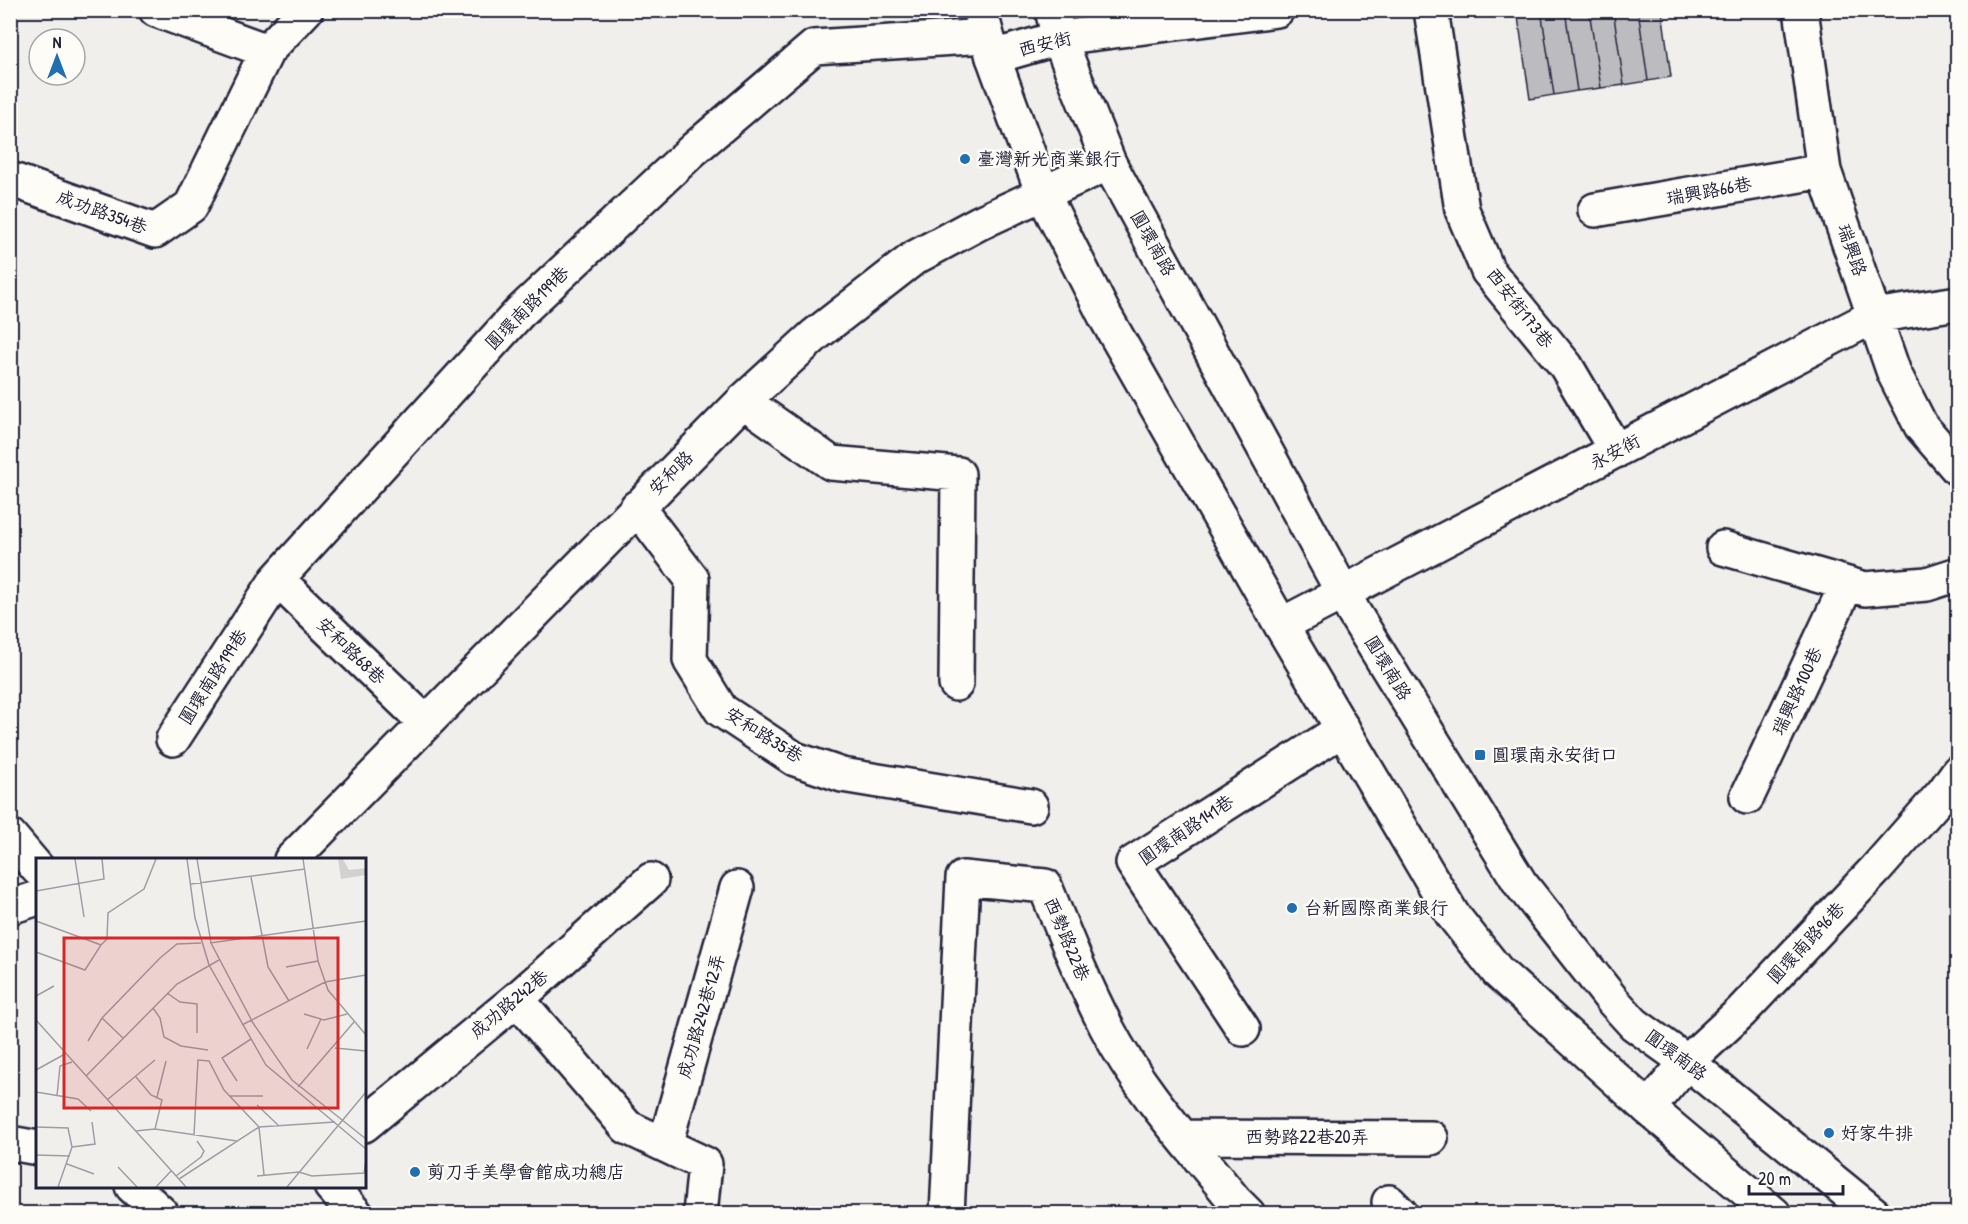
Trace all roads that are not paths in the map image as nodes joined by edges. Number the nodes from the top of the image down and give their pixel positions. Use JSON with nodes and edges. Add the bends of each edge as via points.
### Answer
{"nodes":[{"id":1,"x":156,"y":10,"type":"edge"},
{"id":2,"x":306,"y":10,"type":"edge"},
{"id":3,"x":1277,"y":10,"type":"edge"},
{"id":4,"x":1431,"y":10,"type":"edge"},
{"id":5,"x":1801,"y":10,"type":"edge"},
{"id":6,"x":1055,"y":24,"type":"edge"},
{"id":7,"x":986,"y":35,"type":"edge"},
{"id":8,"x":267,"y":51,"type":"junction"},
{"id":9,"x":1110,"y":163,"type":"junction"},
{"id":10,"x":1824,"y":171,"type":"junction"},
{"id":11,"x":10,"y":179,"type":"edge"},
{"id":12,"x":1043,"y":194,"type":"junction"},
{"id":13,"x":1595,"y":210,"type":"dead end"},
{"id":14,"x":1958,"y":303,"type":"edge"},
{"id":15,"x":1874,"y":316,"type":"junction"},
{"id":16,"x":743,"y":400,"type":"junction"},
{"id":17,"x":1616,"y":451,"type":"junction"},
{"id":18,"x":1958,"y":469,"type":"edge"},
{"id":19,"x":637,"y":507,"type":"junction"},
{"id":20,"x":1723,"y":548,"type":"dead end"},
{"id":21,"x":1958,"y":574,"type":"edge"},
{"id":22,"x":277,"y":579,"type":"junction"},
{"id":23,"x":1847,"y":584,"type":"junction"},
{"id":24,"x":1344,"y":594,"type":"junction"},
{"id":25,"x":1281,"y":625,"type":"junction"},
{"id":26,"x":956,"y":684,"type":"dead end"},
{"id":27,"x":426,"y":723,"type":"junction"},
{"id":28,"x":1343,"y":729,"type":"junction"},
{"id":29,"x":173,"y":739,"type":"dead end"},
{"id":30,"x":1953,"y":787,"type":"edge"},
{"id":31,"x":1747,"y":797,"type":"dead end"},
{"id":32,"x":1031,"y":806,"type":"dead end"},
{"id":33,"x":10,"y":836,"type":"edge"},
{"id":34,"x":293,"y":858,"type":"edge"},
{"id":35,"x":36,"y":867,"type":"edge"},
{"id":36,"x":651,"y":880,"type":"dead end"},
{"id":37,"x":737,"y":888,"type":"dead end"},
{"id":38,"x":36,"y":899,"type":"edge"},
{"id":39,"x":10,"y":907,"type":"edge"},
{"id":40,"x":517,"y":999,"type":"junction"},
{"id":41,"x":1243,"y":1029,"type":"dead end"},
{"id":42,"x":1687,"y":1062,"type":"junction"},
{"id":43,"x":1648,"y":1108,"type":"junction"},
{"id":44,"x":366,"y":1123,"type":"edge"},
{"id":45,"x":1184,"y":1137,"type":"junction"},
{"id":46,"x":1431,"y":1138,"type":"dead end"},
{"id":47,"x":10,"y":1143,"type":"edge"},
{"id":48,"x":665,"y":1145,"type":"junction"},
{"id":49,"x":36,"y":1148,"type":"edge"},
{"id":50,"x":134,"y":1188,"type":"edge"},
{"id":51,"x":333,"y":1188,"type":"edge"},
{"id":52,"x":162,"y":1214,"type":"edge"},
{"id":53,"x":356,"y":1214,"type":"edge"},
{"id":54,"x":700,"y":1214,"type":"edge"},
{"id":55,"x":947,"y":1214,"type":"edge"},
{"id":56,"x":1248,"y":1214,"type":"edge"},
{"id":57,"x":1774,"y":1214,"type":"edge"},
{"id":58,"x":1875,"y":1214,"type":"edge"}],
"edges":[{"from":1,"to":8,"type":"street"},
{"from":2,"to":8,"type":"street"},
{"from":3,"to":6,"type":"street","name":"西安街"},
{"from":4,"to":17,"type":"street","name":"西安街173巷","via":[[1462,210],[1469,230],[1488,271],[1566,366]]},
{"from":5,"to":10,"type":"street","name":"瑞興路"},
{"from":6,"to":7,"type":"street","name":"西安街"},
{"from":6,"to":9,"type":"street","name":"圓環南路"},
{"from":7,"to":12,"type":"street"},
{"from":7,"to":22,"type":"street","name":"圓環南路199巷","via":[[814,47],[693,148],[519,313]]},
{"from":8,"to":11,"type":"street","name":"成功路354巷","via":[[191,206],[155,231]]},
{"from":9,"to":12,"type":"street","name":"安和路"},
{"from":9,"to":24,"type":"street","name":"圓環南路"},
{"from":10,"to":13,"type":"street","name":"瑞興路66巷"},
{"from":10,"to":15,"type":"street","name":"瑞興路"},
{"from":12,"to":16,"type":"street","name":"安和路","via":[[914,258],[815,334]]},
{"from":12,"to":25,"type":"street","via":[[1105,316]]},
{"from":14,"to":15,"type":"street","name":"永安街"},
{"from":15,"to":17,"type":"street","name":"永安街"},
{"from":15,"to":18,"type":"street","name":"瑞興路","via":[[1894,373],[1921,426]]},
{"from":16,"to":19,"type":"street","name":"安和路"},
{"from":16,"to":26,"type":"street","via":[[831,463],[958,474]]},
{"from":17,"to":24,"type":"street","name":"永安街"},
{"from":19,"to":27,"type":"street","name":"安和路"},
{"from":19,"to":32,"type":"street","name":"安和路35巷","via":[[692,579],[690,660],[721,710],[795,759],[842,775]]},
{"from":20,"to":23,"type":"street"},
{"from":21,"to":23,"type":"street","via":[[1927,584],[1864,589]]},
{"from":22,"to":27,"type":"street","name":"安和路68巷"},
{"from":22,"to":29,"type":"street","name":"圓環南路199巷"},
{"from":23,"to":31,"type":"street","name":"瑞興路100巷"},
{"from":24,"to":25,"type":"street","name":"永安街"},
{"from":24,"to":42,"type":"street","name":"圓環南路","via":[[1520,883],[1634,1024]]},
{"from":25,"to":28,"type":"street"},
{"from":27,"to":34,"type":"street","name":"安和路"},
{"from":28,"to":41,"type":"street","name":"圓環南路141巷","via":[[1133,863]]},
{"from":28,"to":43,"type":"street","via":[[1452,915],[1491,963]]},
{"from":30,"to":42,"type":"street","name":"圓環南路96巷","via":[[1741,1012]]},
{"from":33,"to":35,"type":"street"},
{"from":36,"to":40,"type":"street","name":"成功路242巷"},
{"from":37,"to":48,"type":"street","name":"成功路242巷12弄"},
{"from":38,"to":39,"type":"street"},
{"from":40,"to":44,"type":"street","name":"成功路242巷"},
{"from":40,"to":48,"type":"street","via":[[627,1127]]},
{"from":42,"to":43,"type":"street","name":"圓環南路96巷"},
{"from":42,"to":58,"type":"street","name":"圓環南路"},
{"from":43,"to":57,"type":"street"},
{"from":45,"to":46,"type":"street","name":"西勢路22巷20弄"},
{"from":45,"to":55,"type":"street","name":"西勢路22巷","via":[[1146,1090],[1108,1029],[1045,886],[963,878]]},
{"from":45,"to":56,"type":"street","name":"西勢路22巷"},
{"from":47,"to":49,"type":"street"},
{"from":48,"to":54,"type":"street","via":[[705,1164]]},
{"from":50,"to":52,"type":"street"},
{"from":51,"to":53,"type":"street"}]}
